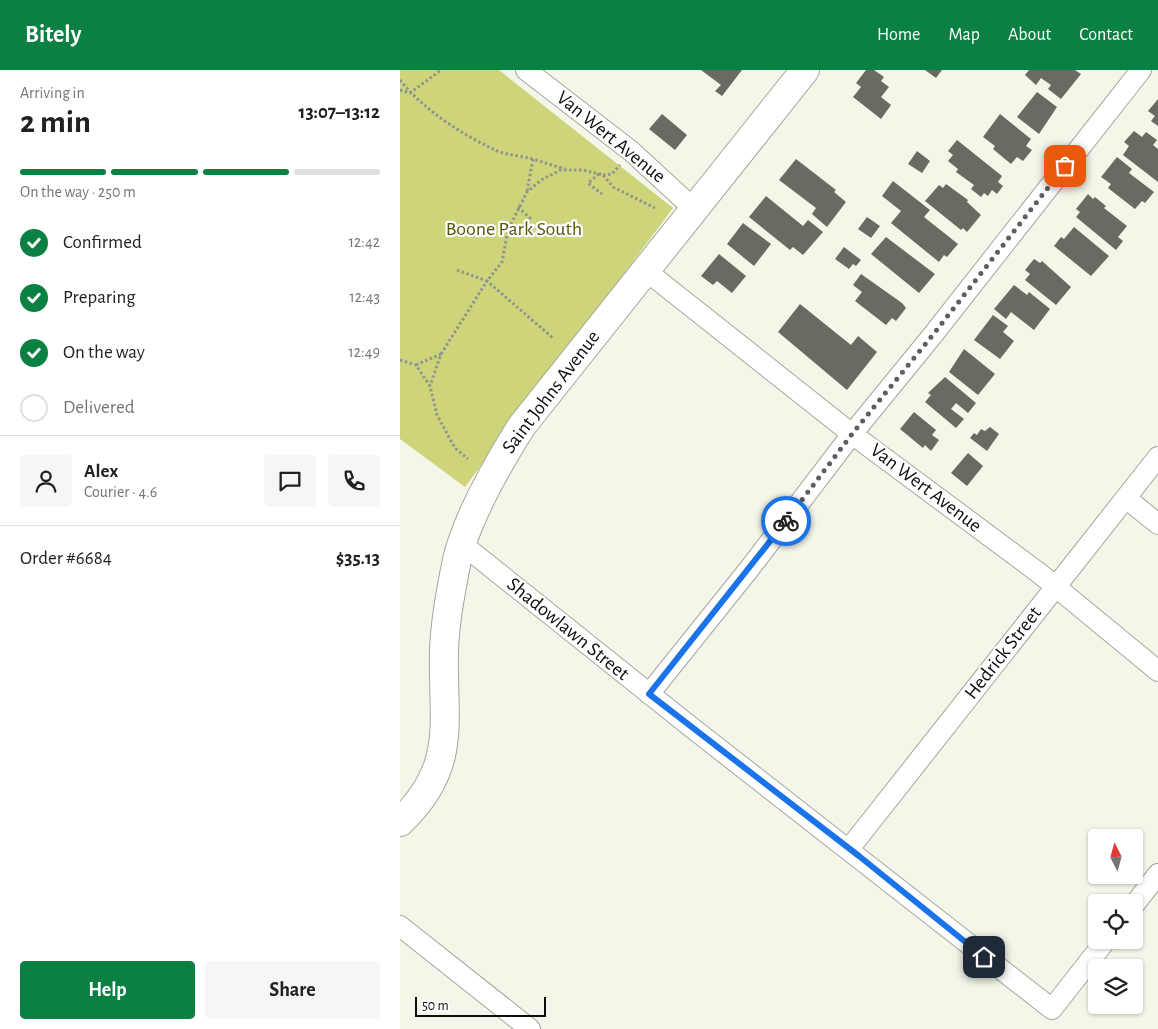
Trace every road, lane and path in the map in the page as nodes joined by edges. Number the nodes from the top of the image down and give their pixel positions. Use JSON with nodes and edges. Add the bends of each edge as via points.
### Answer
{"nodes":[{"id":1,"x":441,"y":70,"type":"edge"},
{"id":2,"x":526,"y":70,"type":"edge"},
{"id":3,"x":805,"y":70,"type":"edge"},
{"id":4,"x":1141,"y":70,"type":"edge"},
{"id":5,"x":400,"y":80,"type":"edge"},
{"id":6,"x":400,"y":90,"type":"edge"},
{"id":7,"x":410,"y":93,"type":"junction"},
{"id":8,"x":533,"y":159,"type":"junction"},
{"id":9,"x":568,"y":170,"type":"junction"},
{"id":10,"x":600,"y":174,"type":"junction"},
{"id":11,"x":527,"y":192,"type":"junction"},
{"id":12,"x":602,"y":194,"type":"dead end"},
{"id":13,"x":518,"y":206,"type":"junction"},
{"id":14,"x":655,"y":208,"type":"dead end"},
{"id":15,"x":693,"y":208,"type":"junction"},
{"id":16,"x":531,"y":219,"type":"dead end"},
{"id":17,"x":457,"y":270,"type":"dead end"},
{"id":18,"x":645,"y":270,"type":"junction"},
{"id":19,"x":487,"y":281,"type":"junction"},
{"id":20,"x":552,"y":338,"type":"dead end"},
{"id":21,"x":442,"y":354,"type":"junction"},
{"id":22,"x":400,"y":360,"type":"edge"},
{"id":23,"x":416,"y":365,"type":"junction"},
{"id":24,"x":430,"y":386,"type":"junction"},
{"id":25,"x":852,"y":434,"type":"junction"},
{"id":26,"x":1158,"y":457,"type":"edge"},
{"id":27,"x":468,"y":459,"type":"dead end"},
{"id":28,"x":1127,"y":499,"type":"junction"},
{"id":29,"x":1158,"y":524,"type":"edge"},
{"id":30,"x":462,"y":544,"type":"junction"},
{"id":31,"x":1056,"y":587,"type":"junction"},
{"id":32,"x":1158,"y":671,"type":"edge"},
{"id":33,"x":649,"y":694,"type":"junction"},
{"id":34,"x":400,"y":822,"type":"edge"},
{"id":35,"x":848,"y":849,"type":"junction"},
{"id":36,"x":1158,"y":874,"type":"edge"},
{"id":37,"x":1143,"y":894,"type":"edge"},
{"id":38,"x":400,"y":926,"type":"edge"},
{"id":39,"x":1099,"y":949,"type":"edge"},
{"id":40,"x":530,"y":1029,"type":"edge"}],
"edges":[{"from":1,"to":7,"type":"path"},
{"from":2,"to":15,"type":"street","name":"Van Wert Avenue","via":[[631,151]]},
{"from":3,"to":15,"type":"main road","name":"Saint Johns Avenue"},
{"from":4,"to":25,"type":"street"},
{"from":5,"to":7,"type":"path"},
{"from":6,"to":7,"type":"path"},
{"from":7,"to":8,"type":"path","via":[[452,125],[497,151]]},
{"from":8,"to":9,"type":"path"},
{"from":8,"to":11,"type":"path"},
{"from":9,"to":10,"type":"path"},
{"from":9,"to":11,"type":"path","via":[[541,180]]},
{"from":10,"to":12,"type":"path","via":[[588,183]]},
{"from":10,"to":14,"type":"path","via":[[613,187]]},
{"from":11,"to":13,"type":"path"},
{"from":13,"to":16,"type":"path"},
{"from":13,"to":19,"type":"path","via":[[508,230],[502,262]]},
{"from":15,"to":18,"type":"main road","name":"Saint Johns Avenue"},
{"from":17,"to":19,"type":"path"},
{"from":18,"to":25,"type":"street","name":"Van Wert Avenue"},
{"from":18,"to":30,"type":"main road","name":"Saint Johns Avenue","via":[[521,427],[481,498]]},
{"from":19,"to":20,"type":"path"},
{"from":19,"to":21,"type":"path"},
{"from":21,"to":23,"type":"path"},
{"from":21,"to":24,"type":"path"},
{"from":22,"to":23,"type":"path"},
{"from":23,"to":24,"type":"path"},
{"from":24,"to":27,"type":"path","via":[[437,415],[455,448]]},
{"from":25,"to":31,"type":"street","name":"Van Wert Avenue"},
{"from":25,"to":33,"type":"street"},
{"from":26,"to":28,"type":"street","name":"Hedrick Street"},
{"from":28,"to":29,"type":"street"},
{"from":28,"to":31,"type":"street","name":"Hedrick Street"},
{"from":30,"to":33,"type":"street","name":"Shadowlawn Street"},
{"from":30,"to":34,"type":"main road","name":"Saint Johns Avenue","via":[[444,649],[444,749],[420,800]]},
{"from":31,"to":32,"type":"street","name":"Van Wert Avenue"},
{"from":31,"to":35,"type":"street","name":"Hedrick Street"},
{"from":33,"to":35,"type":"street","name":"Shadowlawn Street"},
{"from":35,"to":39,"type":"street","name":"Shadowlawn Street","via":[[1052,1009]]},
{"from":36,"to":37,"type":"street"},
{"from":38,"to":40,"type":"street"}]}
